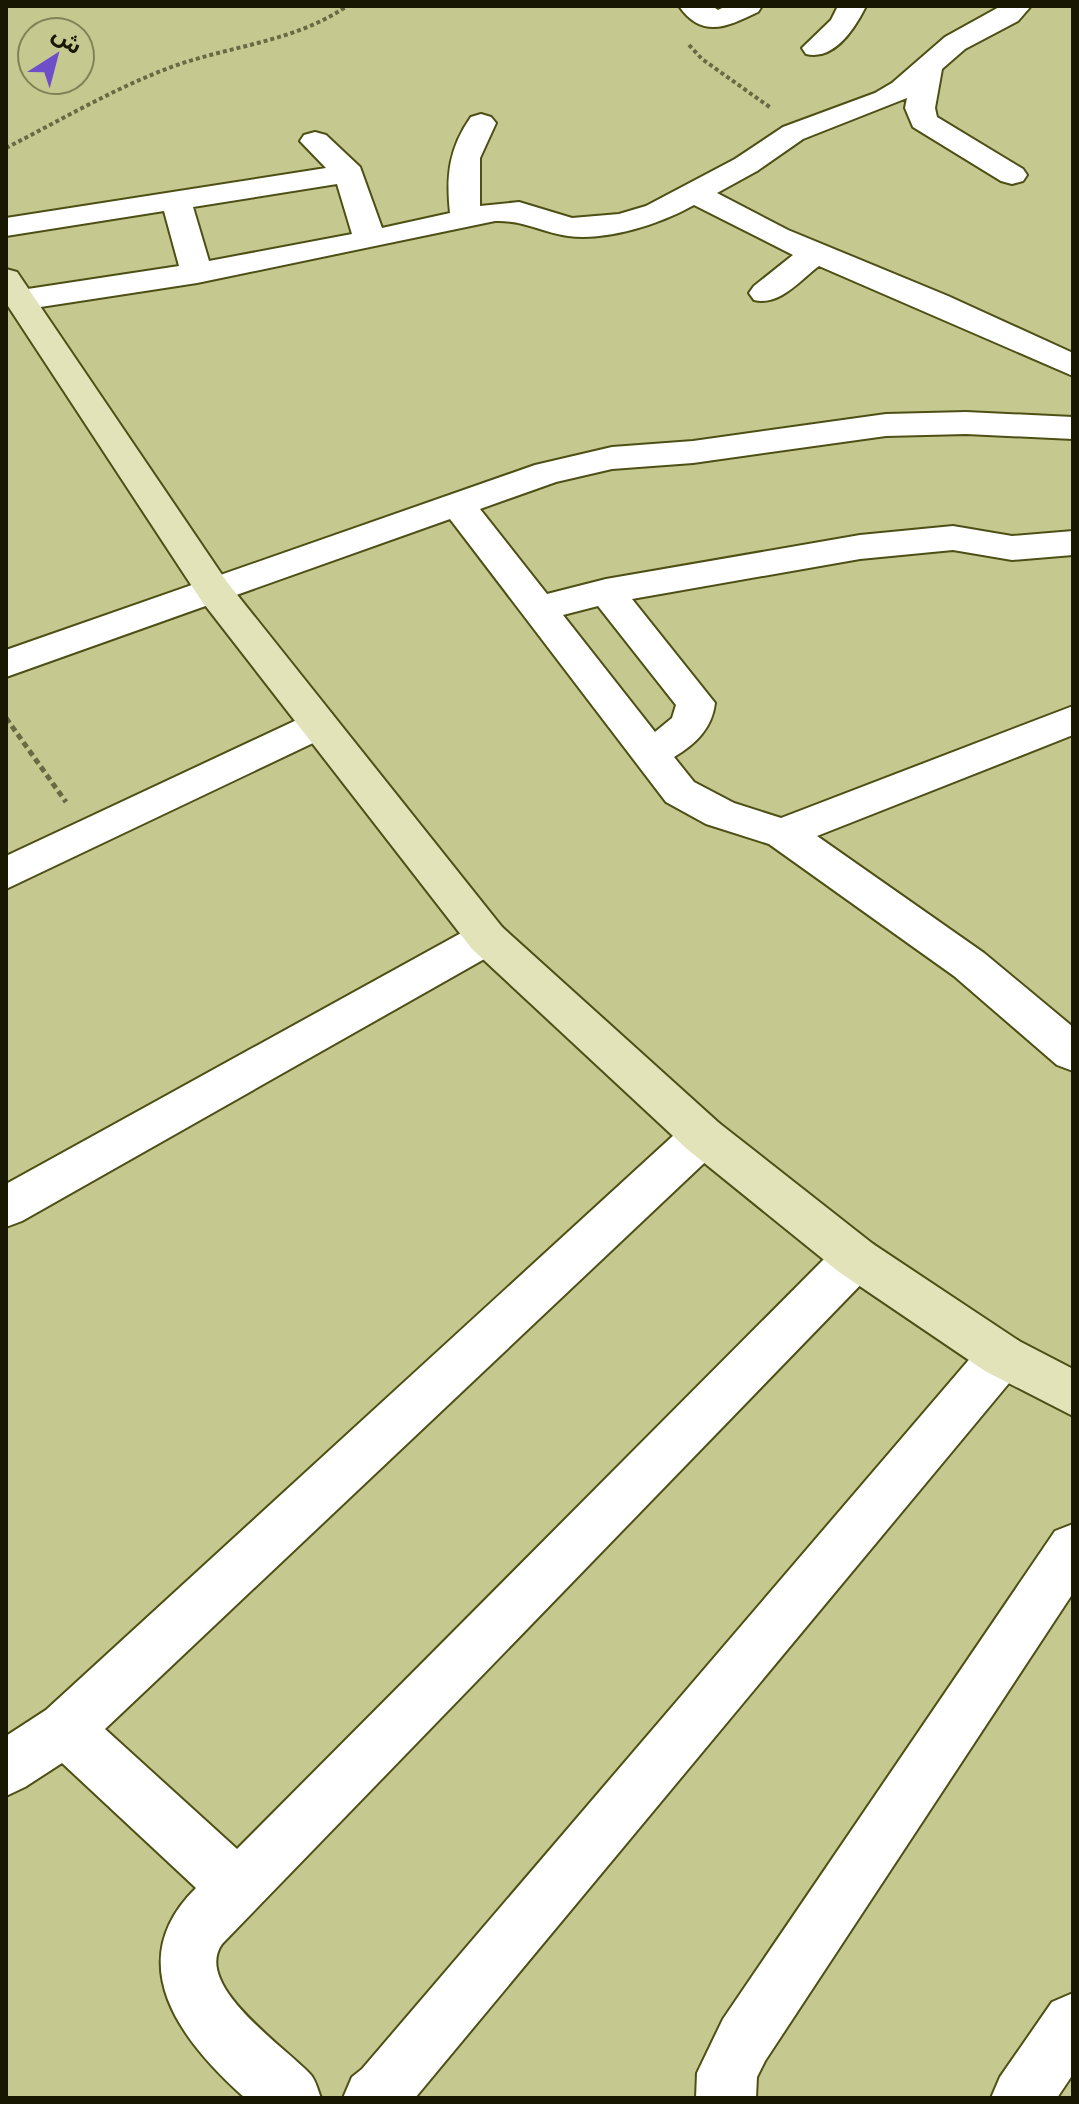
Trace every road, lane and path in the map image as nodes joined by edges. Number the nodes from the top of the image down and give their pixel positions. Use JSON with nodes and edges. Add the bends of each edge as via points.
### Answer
{"nodes":[{"id":1,"x":347,"y":6,"type":"edge"},
{"id":2,"x":693,"y":6,"type":"edge"},
{"id":3,"x":748,"y":6,"type":"edge"},
{"id":4,"x":852,"y":6,"type":"edge"},
{"id":5,"x":1017,"y":6,"type":"edge"},
{"id":6,"x":716,"y":21,"type":"junction"},
{"id":7,"x":816,"y":48,"type":"dead end"},
{"id":8,"x":928,"y":67,"type":"junction"},
{"id":9,"x":766,"y":102,"type":"dead end"},
{"id":10,"x":481,"y":123,"type":"dead end"},
{"id":11,"x":315,"y":141,"type":"dead end"},
{"id":12,"x":6,"y":148,"type":"edge"},
{"id":13,"x":349,"y":173,"type":"junction"},
{"id":14,"x":1012,"y":175,"type":"dead end"},
{"id":15,"x":694,"y":193,"type":"junction"},
{"id":16,"x":176,"y":201,"type":"junction"},
{"id":17,"x":466,"y":216,"type":"junction"},
{"id":18,"x":6,"y":227,"type":"edge"},
{"id":19,"x":370,"y":240,"type":"junction"},
{"id":20,"x":816,"y":252,"type":"junction"},
{"id":21,"x":197,"y":273,"type":"junction"},
{"id":22,"x":12,"y":292,"type":"edge"},
{"id":23,"x":765,"y":293,"type":"dead end"},
{"id":24,"x":1073,"y":366,"type":"edge"},
{"id":25,"x":1073,"y":428,"type":"edge"},
{"id":26,"x":457,"y":504,"type":"junction"},
{"id":27,"x":1073,"y":543,"type":"edge"},
{"id":28,"x":214,"y":591,"type":"junction"},
{"id":29,"x":606,"y":591,"type":"junction"},
{"id":30,"x":538,"y":609,"type":"junction"},
{"id":31,"x":6,"y":664,"type":"edge"},
{"id":32,"x":6,"y":718,"type":"edge"},
{"id":33,"x":1073,"y":720,"type":"edge"},
{"id":34,"x":318,"y":724,"type":"junction"},
{"id":35,"x":648,"y":754,"type":"junction"},
{"id":36,"x":783,"y":833,"type":"junction"},
{"id":37,"x":90,"y":834,"type":"junction"},
{"id":38,"x":6,"y":874,"type":"edge"},
{"id":39,"x":487,"y":938,"type":"junction"},
{"id":40,"x":1073,"y":1053,"type":"edge"},
{"id":41,"x":703,"y":1136,"type":"junction"},
{"id":42,"x":6,"y":1207,"type":"edge"},
{"id":43,"x":856,"y":1258,"type":"junction"},
{"id":44,"x":1002,"y":1356,"type":"junction"},
{"id":45,"x":1073,"y":1394,"type":"edge"},
{"id":46,"x":1073,"y":1548,"type":"edge"},
{"id":47,"x":65,"y":1729,"type":"junction"},
{"id":48,"x":6,"y":1768,"type":"edge"},
{"id":49,"x":238,"y":1888,"type":"junction"},
{"id":50,"x":1073,"y":2023,"type":"edge"},
{"id":51,"x":291,"y":2098,"type":"edge"},
{"id":52,"x":373,"y":2098,"type":"edge"},
{"id":53,"x":726,"y":2098,"type":"edge"},
{"id":54,"x":1021,"y":2098,"type":"edge"}],
"edges":[{"from":1,"to":12,"type":"path","via":[[328,19],[273,39],[162,70]]},
{"from":2,"to":6,"type":"street"},
{"from":3,"to":6,"type":"street"},
{"from":4,"to":7,"type":"street","via":[[843,24]]},
{"from":5,"to":8,"type":"street","via":[[955,43]]},
{"from":6,"to":9,"type":"path","via":[[692,39],[688,49]]},
{"from":8,"to":14,"type":"street","via":[[920,108],[923,121]]},
{"from":8,"to":15,"type":"street","via":[[885,99],[793,133]]},
{"from":10,"to":17,"type":"street","via":[[461,169]]},
{"from":11,"to":13,"type":"street"},
{"from":13,"to":16,"type":"street"},
{"from":13,"to":19,"type":"street"},
{"from":15,"to":17,"type":"street","via":[[657,213],[591,228],[519,211]]},
{"from":15,"to":20,"type":"street","via":[[746,223]]},
{"from":16,"to":18,"type":"street"},
{"from":16,"to":21,"type":"street"},
{"from":17,"to":19,"type":"street"},
{"from":19,"to":21,"type":"street"},
{"from":20,"to":23,"type":"street"},
{"from":20,"to":24,"type":"street"},
{"from":21,"to":22,"type":"street"},
{"from":22,"to":28,"type":"street"},
{"from":25,"to":26,"type":"street","via":[[886,425],[612,458],[547,473]]},
{"from":26,"to":28,"type":"street"},
{"from":26,"to":30,"type":"street"},
{"from":27,"to":29,"type":"street","via":[[1012,548],[953,538],[918,541]]},
{"from":28,"to":31,"type":"street"},
{"from":28,"to":34,"type":"street"},
{"from":29,"to":30,"type":"street"},
{"from":29,"to":35,"type":"street","via":[[696,703],[688,728]]},
{"from":30,"to":35,"type":"street"},
{"from":32,"to":37,"type":"path"},
{"from":33,"to":36,"type":"street"},
{"from":34,"to":37,"type":"street"},
{"from":34,"to":39,"type":"street"},
{"from":35,"to":36,"type":"street","via":[[680,792],[698,803]]},
{"from":36,"to":40,"type":"street","via":[[946,945]]},
{"from":37,"to":38,"type":"street"},
{"from":39,"to":41,"type":"street"},
{"from":39,"to":42,"type":"street"},
{"from":41,"to":43,"type":"street"},
{"from":41,"to":47,"type":"street"},
{"from":43,"to":44,"type":"street"},
{"from":43,"to":49,"type":"street"},
{"from":44,"to":45,"type":"street"},
{"from":44,"to":52,"type":"street"},
{"from":46,"to":53,"type":"street","via":[[744,2040],[727,2073]]},
{"from":47,"to":48,"type":"street"},
{"from":47,"to":49,"type":"street"},
{"from":49,"to":51,"type":"street","via":[[193,1937],[188,1965],[214,2024]]},
{"from":50,"to":54,"type":"street"}]}
